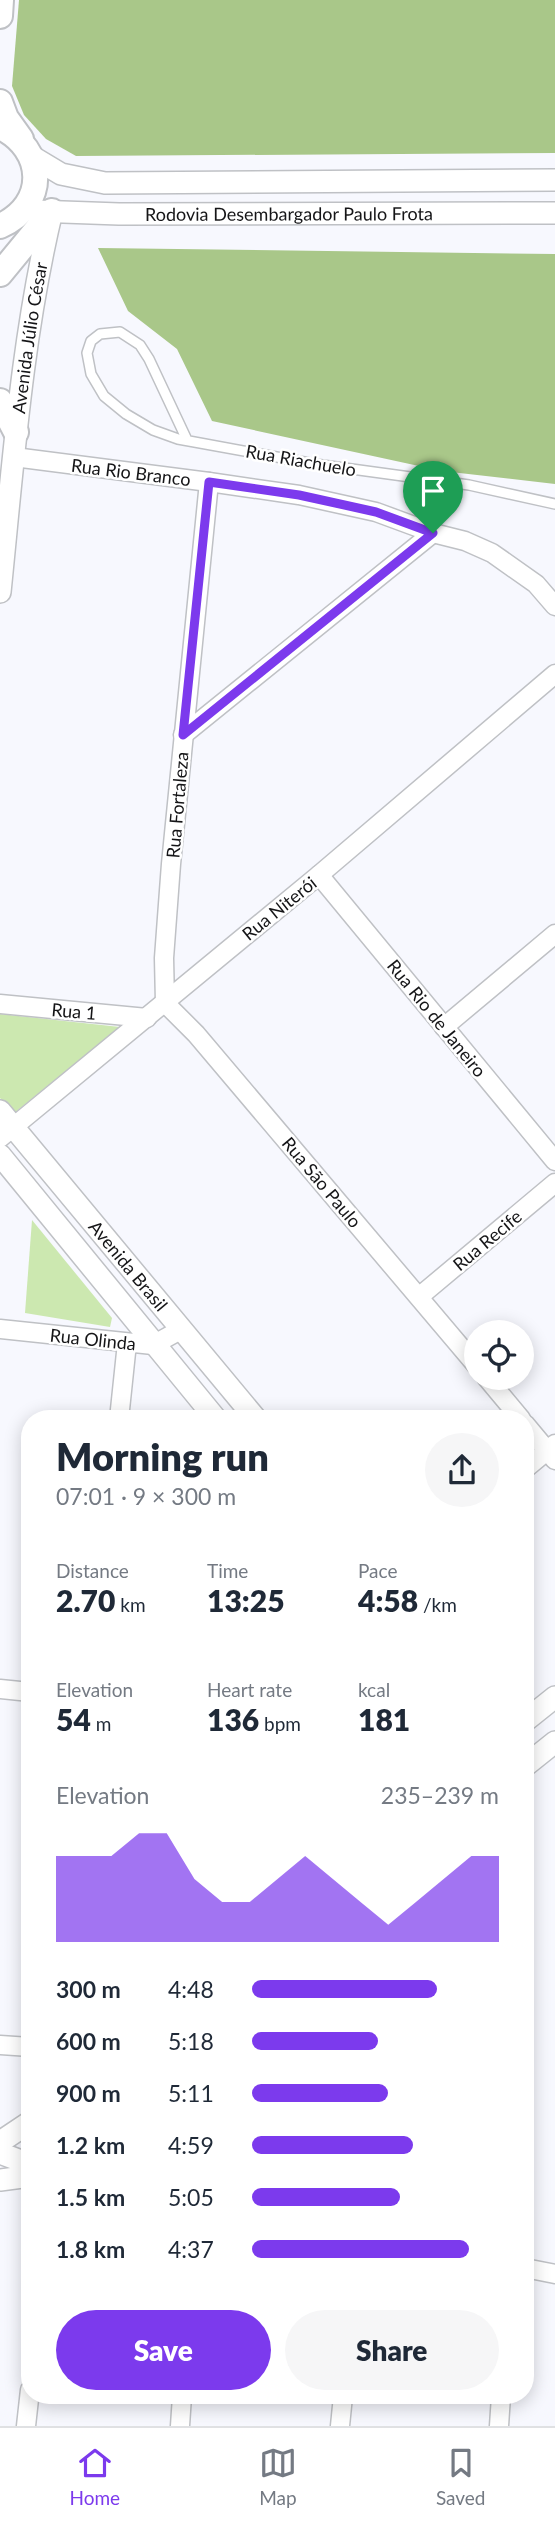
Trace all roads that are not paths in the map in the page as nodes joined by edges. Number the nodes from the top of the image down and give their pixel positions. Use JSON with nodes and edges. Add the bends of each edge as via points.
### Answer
{"nodes":[{"id":1,"x":1,"y":0,"type":"edge"},
{"id":2,"x":0,"y":16,"type":"edge"},
{"id":3,"x":0,"y":102,"type":"edge"},
{"id":4,"x":0,"y":127,"type":"edge"},
{"id":5,"x":27,"y":149,"type":"junction"},
{"id":6,"x":555,"y":180,"type":"edge"},
{"id":7,"x":22,"y":212,"type":"junction"},
{"id":8,"x":52,"y":212,"type":"junction"},
{"id":9,"x":555,"y":213,"type":"edge"},
{"id":10,"x":0,"y":226,"type":"edge"},
{"id":11,"x":0,"y":274,"type":"edge"},
{"id":12,"x":0,"y":401,"type":"edge"},
{"id":13,"x":16,"y":432,"type":"junction"},
{"id":14,"x":187,"y":440,"type":"junction"},
{"id":15,"x":14,"y":457,"type":"junction"},
{"id":16,"x":209,"y":482,"type":"junction"},
{"id":17,"x":555,"y":504,"type":"edge"},
{"id":18,"x":433,"y":533,"type":"junction"},
{"id":19,"x":0,"y":592,"type":"edge"},
{"id":20,"x":555,"y":606,"type":"edge"},
{"id":21,"x":555,"y":674,"type":"edge"},
{"id":22,"x":183,"y":735,"type":"junction"},
{"id":23,"x":319,"y":875,"type":"junction"},
{"id":24,"x":555,"y":934,"type":"edge"},
{"id":25,"x":165,"y":1003,"type":"junction"},
{"id":26,"x":0,"y":1004,"type":"edge"},
{"id":27,"x":147,"y":1018,"type":"junction"},
{"id":28,"x":444,"y":1027,"type":"junction"},
{"id":29,"x":4,"y":1125,"type":"edge"},
{"id":30,"x":0,"y":1155,"type":"edge"},
{"id":31,"x":555,"y":1161,"type":"edge"},
{"id":32,"x":555,"y":1184,"type":"edge"},
{"id":33,"x":420,"y":1297,"type":"junction"},
{"id":34,"x":0,"y":1329,"type":"edge"},
{"id":35,"x":181,"y":1329,"type":"junction"},
{"id":36,"x":127,"y":1343,"type":"junction"},
{"id":37,"x":152,"y":1345,"type":"junction"},
{"id":38,"x":464,"y":1350,"type":"edge"},
{"id":39,"x":497,"y":1390,"type":"edge"},
{"id":40,"x":120,"y":1410,"type":"edge"},
{"id":41,"x":208,"y":1410,"type":"edge"},
{"id":42,"x":248,"y":1410,"type":"edge"},
{"id":43,"x":514,"y":1410,"type":"edge"},
{"id":44,"x":534,"y":1433,"type":"edge"},
{"id":45,"x":552,"y":1452,"type":"edge"},
{"id":46,"x":534,"y":1463,"type":"edge"},
{"id":47,"x":0,"y":1689,"type":"edge"},
{"id":48,"x":21,"y":1691,"type":"edge"},
{"id":49,"x":555,"y":1697,"type":"edge"},
{"id":50,"x":534,"y":1714,"type":"edge"},
{"id":51,"x":555,"y":1742,"type":"edge"},
{"id":52,"x":534,"y":1752,"type":"edge"},
{"id":53,"x":0,"y":2045,"type":"edge"},
{"id":54,"x":21,"y":2047,"type":"edge"},
{"id":55,"x":21,"y":2128,"type":"edge"},
{"id":56,"x":0,"y":2142,"type":"edge"},
{"id":57,"x":0,"y":2153,"type":"edge"},
{"id":58,"x":21,"y":2161,"type":"edge"},
{"id":59,"x":21,"y":2177,"type":"edge"},
{"id":60,"x":0,"y":2180,"type":"edge"},
{"id":61,"x":534,"y":2270,"type":"edge"},
{"id":62,"x":555,"y":2274,"type":"edge"},
{"id":63,"x":28,"y":2404,"type":"edge"},
{"id":64,"x":181,"y":2404,"type":"edge"},
{"id":65,"x":342,"y":2404,"type":"edge"},
{"id":66,"x":500,"y":2404,"type":"edge"},
{"id":67,"x":26,"y":2426,"type":"edge"},
{"id":68,"x":180,"y":2426,"type":"edge"},
{"id":69,"x":340,"y":2426,"type":"edge"},
{"id":70,"x":499,"y":2426,"type":"edge"}],
"edges":[{"from":1,"to":2,"type":"main road"},
{"from":3,"to":5,"type":"main road"},
{"from":4,"to":5,"type":"main road"},
{"from":5,"to":6,"type":"street","name":"Rodovia Desembargador Paulo Frota","via":[[61,174],[105,183]]},
{"from":5,"to":7,"type":"main road","via":[[35,185]]},
{"from":7,"to":8,"type":"street","name":"Rodovia Desembargador Paulo Frota"},
{"from":7,"to":10,"type":"main road"},
{"from":8,"to":9,"type":"street","name":"Rodovia Desembargador Paulo Frota"},
{"from":8,"to":11,"type":"main road"},
{"from":8,"to":13,"type":"street","name":"Avenida Júlio César","via":[[35,288]]},
{"from":12,"to":13,"type":"main road"},
{"from":13,"to":15,"type":"street","name":"Avenida Júlio César"},
{"from":14,"to":14,"type":"lane","name":"Rua Riachuelo","via":[[153,430],[104,396],[87,353],[91,341],[109,331],[120,332],[140,345]]},
{"from":14,"to":17,"type":"lane","name":"Rua Riachuelo","via":[[468,485]]},
{"from":15,"to":16,"type":"street","name":"Rua Rio Branco"},
{"from":15,"to":19,"type":"street","name":"Avenida Júlio César"},
{"from":16,"to":18,"type":"street","name":"Rua Rio Branco","via":[[376,512]]},
{"from":16,"to":22,"type":"street","name":"Rua Fortaleza"},
{"from":18,"to":20,"type":"street","name":"Rua Rio Branco","via":[[492,553],[536,584]]},
{"from":18,"to":22,"type":"street"},
{"from":21,"to":23,"type":"street","name":"Rua Niterói"},
{"from":22,"to":25,"type":"street","name":"Rua Fortaleza","via":[[164,958]]},
{"from":23,"to":25,"type":"street","name":"Rua Niterói"},
{"from":23,"to":28,"type":"street","name":"Rua Rio de Janeiro"},
{"from":24,"to":28,"type":"street"},
{"from":25,"to":27,"type":"street","name":"Rua Niterói"},
{"from":25,"to":33,"type":"street","name":"Rua São Paulo"},
{"from":26,"to":27,"type":"street","name":"Rua 1"},
{"from":27,"to":29,"type":"street","name":"Rua Niterói"},
{"from":28,"to":31,"type":"street","name":"Rua Rio de Janeiro"},
{"from":29,"to":35,"type":"street","name":"Avenida Brasil"},
{"from":30,"to":37,"type":"street","name":"Avenida Brasil"},
{"from":32,"to":33,"type":"street","name":"Rua Recife"},
{"from":33,"to":38,"type":"street","name":"Rua São Paulo"},
{"from":34,"to":36,"type":"street","name":"Rua Olinda"},
{"from":35,"to":37,"type":"street","name":"Rua Olinda"},
{"from":35,"to":42,"type":"street","name":"Avenida Brasil"},
{"from":36,"to":37,"type":"street","name":"Rua Olinda"},
{"from":36,"to":40,"type":"street"},
{"from":37,"to":41,"type":"street","name":"Avenida Brasil"},
{"from":39,"to":43,"type":"street"},
{"from":44,"to":45,"type":"street"},
{"from":45,"to":46,"type":"street"},
{"from":47,"to":48,"type":"street"},
{"from":49,"to":50,"type":"street"},
{"from":51,"to":52,"type":"street"},
{"from":53,"to":54,"type":"street"},
{"from":55,"to":56,"type":"street"},
{"from":57,"to":58,"type":"street"},
{"from":59,"to":60,"type":"street"},
{"from":61,"to":62,"type":"street"},
{"from":63,"to":67,"type":"street"},
{"from":64,"to":68,"type":"street"},
{"from":65,"to":69,"type":"street"},
{"from":66,"to":70,"type":"street"}]}
